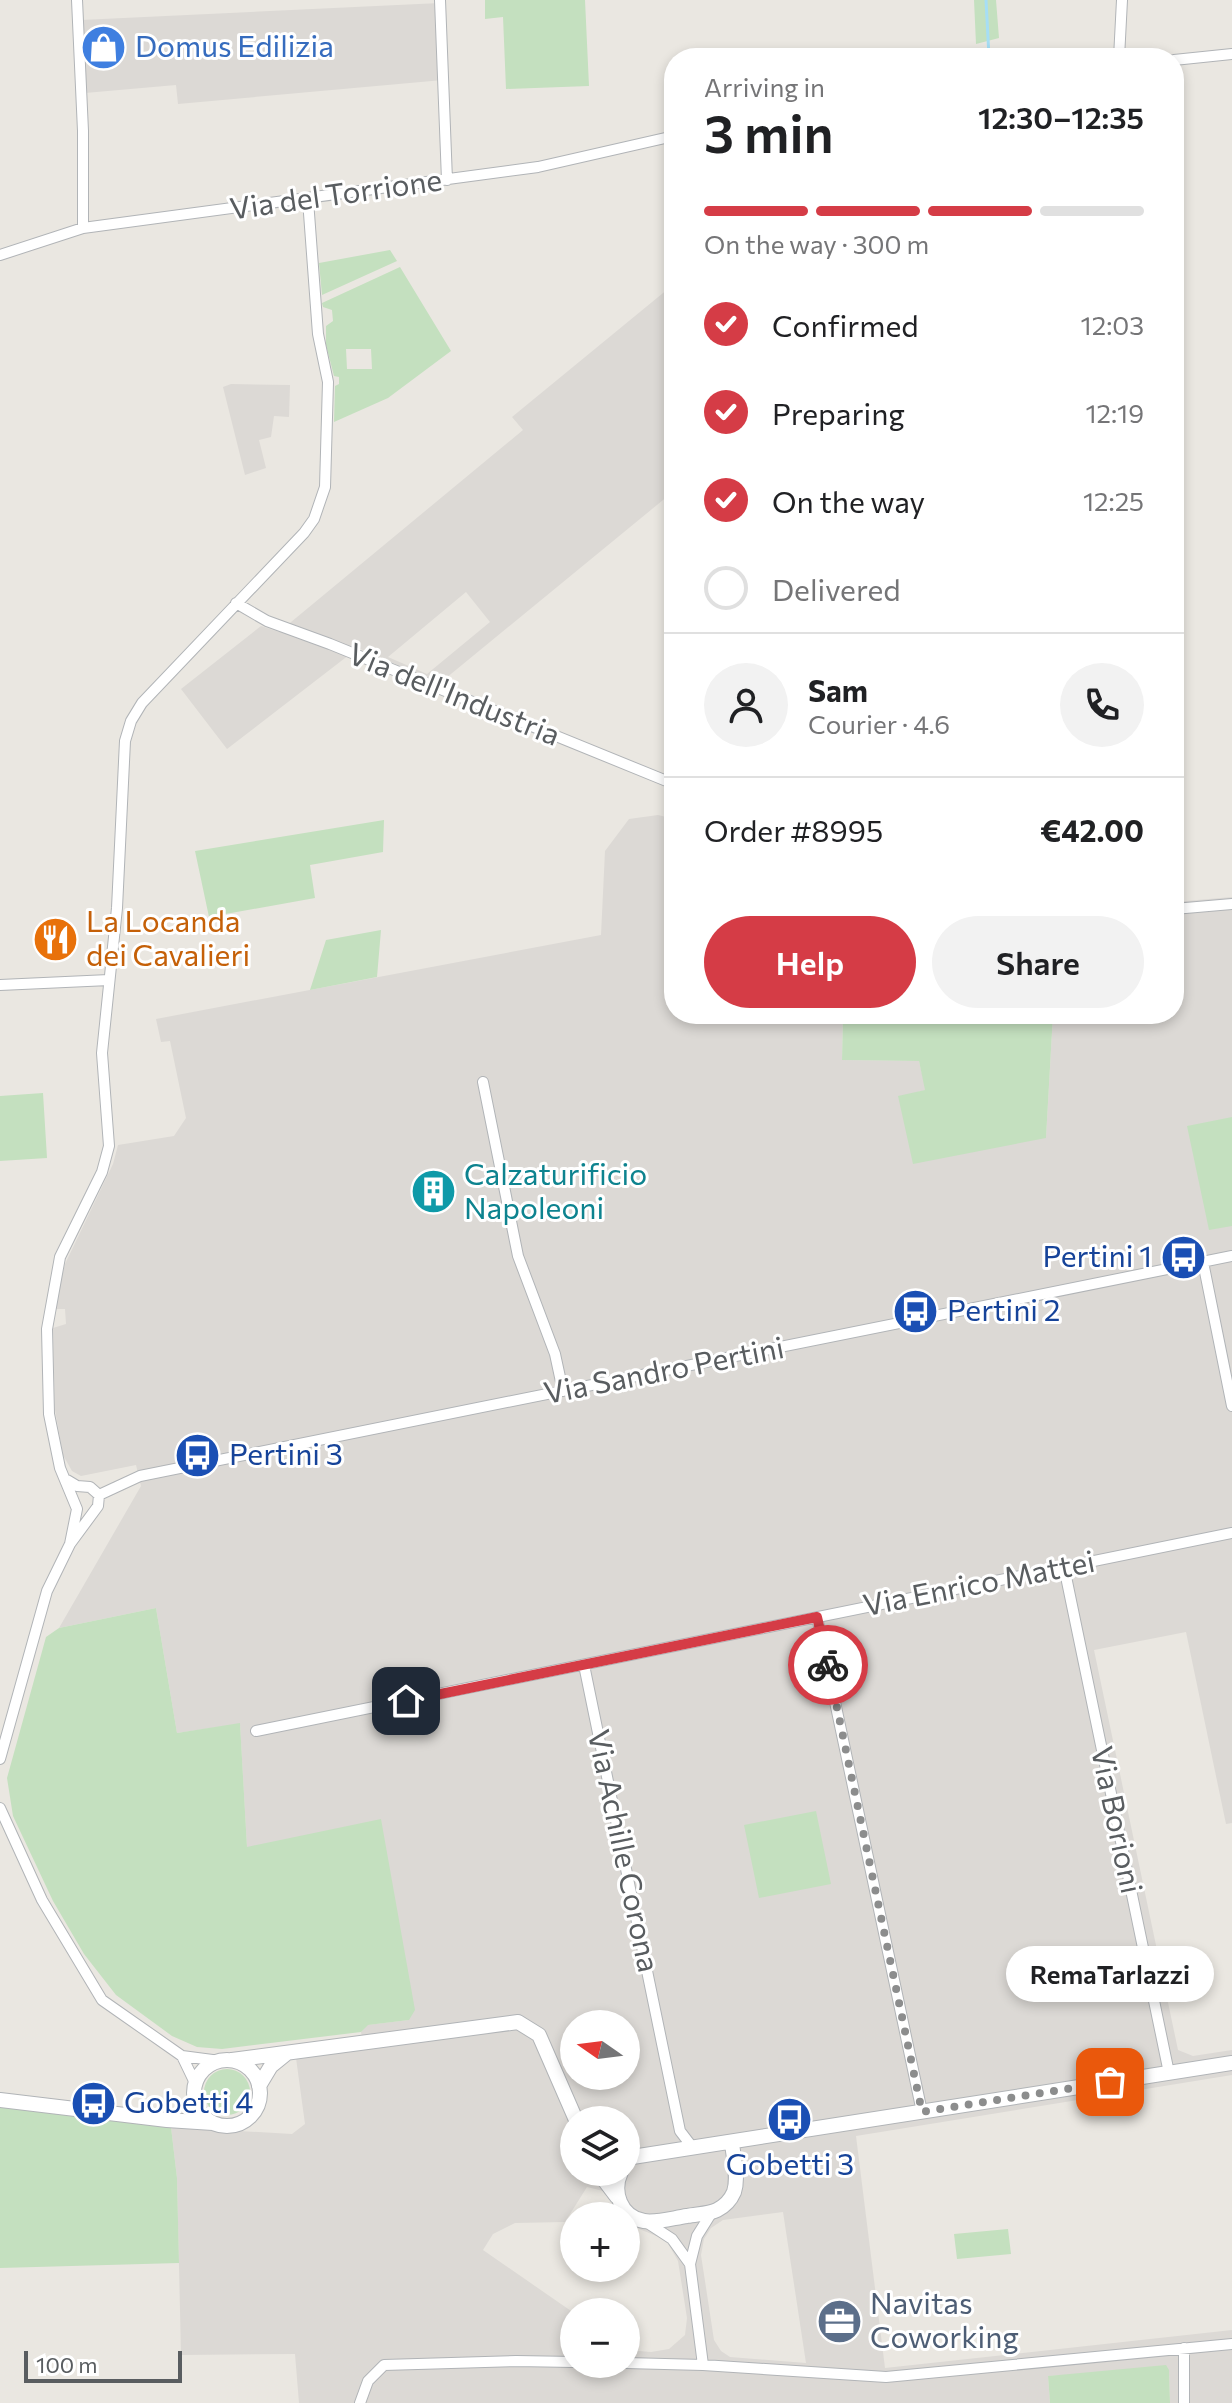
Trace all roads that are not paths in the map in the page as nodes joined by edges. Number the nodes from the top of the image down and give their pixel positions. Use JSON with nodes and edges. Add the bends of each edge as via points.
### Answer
{"nodes":[{"id":1,"x":77,"y":0,"type":"edge"},
{"id":2,"x":440,"y":0,"type":"edge"},
{"id":3,"x":1122,"y":0,"type":"edge"},
{"id":4,"x":1120,"y":48,"type":"edge"},
{"id":5,"x":1232,"y":54,"type":"edge"},
{"id":6,"x":1184,"y":59,"type":"edge"},
{"id":7,"x":664,"y":138,"type":"edge"},
{"id":8,"x":447,"y":180,"type":"junction"},
{"id":9,"x":308,"y":200,"type":"junction"},
{"id":10,"x":83,"y":228,"type":"junction"},
{"id":11,"x":0,"y":255,"type":"edge"},
{"id":12,"x":236,"y":603,"type":"junction"},
{"id":13,"x":664,"y":780,"type":"edge"},
{"id":14,"x":1232,"y":904,"type":"edge"},
{"id":15,"x":1184,"y":908,"type":"edge"},
{"id":16,"x":109,"y":980,"type":"junction"},
{"id":17,"x":0,"y":985,"type":"edge"},
{"id":18,"x":483,"y":1082,"type":"dead end"},
{"id":19,"x":1232,"y":1256,"type":"edge"},
{"id":20,"x":1203,"y":1262,"type":"junction"},
{"id":21,"x":563,"y":1391,"type":"junction"},
{"id":22,"x":1232,"y":1406,"type":"edge"},
{"id":23,"x":65,"y":1478,"type":"junction"},
{"id":24,"x":82,"y":1487,"type":"junction"},
{"id":25,"x":99,"y":1495,"type":"junction"},
{"id":26,"x":73,"y":1496,"type":"junction"},
{"id":27,"x":77,"y":1509,"type":"junction"},
{"id":28,"x":92,"y":1512,"type":"junction"},
{"id":29,"x":1232,"y":1533,"type":"edge"},
{"id":30,"x":70,"y":1544,"type":"junction"},
{"id":31,"x":1064,"y":1567,"type":"junction"},
{"id":32,"x":817,"y":1617,"type":"junction"},
{"id":33,"x":584,"y":1665,"type":"junction"},
{"id":34,"x":256,"y":1731,"type":"dead end"},
{"id":35,"x":0,"y":1759,"type":"edge"},
{"id":36,"x":0,"y":1808,"type":"edge"},
{"id":37,"x":288,"y":2052,"type":"junction"},
{"id":38,"x":182,"y":2056,"type":"junction"},
{"id":39,"x":226,"y":2060,"type":"junction"},
{"id":40,"x":1232,"y":2063,"type":"edge"},
{"id":41,"x":1169,"y":2073,"type":"junction"},
{"id":42,"x":259,"y":2086,"type":"junction"},
{"id":43,"x":194,"y":2088,"type":"junction"},
{"id":44,"x":0,"y":2100,"type":"edge"},
{"id":45,"x":570,"y":2106,"type":"edge"},
{"id":46,"x":922,"y":2112,"type":"junction"},
{"id":47,"x":167,"y":2120,"type":"junction"},
{"id":48,"x":213,"y":2123,"type":"junction"},
{"id":49,"x":680,"y":2131,"type":"junction"},
{"id":50,"x":732,"y":2142,"type":"junction"},
{"id":51,"x":693,"y":2148,"type":"junction"},
{"id":52,"x":676,"y":2151,"type":"junction"},
{"id":53,"x":640,"y":2158,"type":"edge"},
{"id":54,"x":608,"y":2186,"type":"edge"},
{"id":55,"x":618,"y":2186,"type":"edge"},
{"id":56,"x":618,"y":2199,"type":"junction"},
{"id":57,"x":712,"y":2212,"type":"junction"},
{"id":58,"x":644,"y":2221,"type":"junction"},
{"id":59,"x":690,"y":2264,"type":"junction"},
{"id":60,"x":1232,"y":2344,"type":"edge"},
{"id":61,"x":1184,"y":2348,"type":"junction"},
{"id":62,"x":560,"y":2362,"type":"edge"},
{"id":63,"x":640,"y":2363,"type":"edge"},
{"id":64,"x":703,"y":2365,"type":"junction"},
{"id":65,"x":360,"y":2403,"type":"edge"},
{"id":66,"x":1184,"y":2403,"type":"edge"}],
"edges":[{"from":1,"to":10,"type":"street"},
{"from":2,"to":8,"type":"street"},
{"from":3,"to":4,"type":"street"},
{"from":5,"to":6,"type":"street"},
{"from":7,"to":8,"type":"street","name":"Via del Torrione"},
{"from":8,"to":9,"type":"street","name":"Via del Torrione"},
{"from":9,"to":10,"type":"street","name":"Via del Torrione"},
{"from":9,"to":12,"type":"street","via":[[318,334],[328,378],[325,487],[304,533]]},
{"from":10,"to":11,"type":"street","name":"Via del Torrione"},
{"from":12,"to":13,"type":"street","name":"Via dell'Industria","via":[[267,621]]},
{"from":12,"to":16,"type":"street","via":[[131,721],[125,741]]},
{"from":14,"to":15,"type":"street"},
{"from":16,"to":17,"type":"street"},
{"from":16,"to":23,"type":"street","via":[[102,1053],[109,1146],[102,1172],[60,1257],[47,1329],[49,1414]]},
{"from":18,"to":21,"type":"street","via":[[518,1256],[555,1354]]},
{"from":19,"to":20,"type":"street","name":"Via Sandro Pertini"},
{"from":20,"to":21,"type":"street","name":"Via Sandro Pertini"},
{"from":20,"to":22,"type":"street"},
{"from":21,"to":25,"type":"street","name":"Via Sandro Pertini","via":[[140,1476]]},
{"from":23,"to":24,"type":"street"},
{"from":23,"to":26,"type":"street"},
{"from":24,"to":25,"type":"street","via":[[94,1488]]},
{"from":24,"to":26,"type":"street"},
{"from":25,"to":28,"type":"street"},
{"from":26,"to":27,"type":"street"},
{"from":27,"to":28,"type":"street"},
{"from":27,"to":30,"type":"street"},
{"from":28,"to":30,"type":"street"},
{"from":29,"to":31,"type":"street","name":"Via Enrico Mattei"},
{"from":30,"to":35,"type":"street","via":[[41,1606]]},
{"from":31,"to":32,"type":"street","name":"Via Enrico Mattei"},
{"from":31,"to":41,"type":"street","name":"Via Borioni"},
{"from":32,"to":33,"type":"street","name":"Via Enrico Mattei"},
{"from":32,"to":46,"type":"street"},
{"from":33,"to":34,"type":"street","name":"Via Enrico Mattei"},
{"from":33,"to":49,"type":"street","name":"Via Achille Corona"},
{"from":36,"to":38,"type":"street","via":[[42,1900],[98,1994]]},
{"from":37,"to":39,"type":"street"},
{"from":37,"to":42,"type":"street"},
{"from":37,"to":45,"type":"street","via":[[518,2022],[539,2035]]},
{"from":38,"to":39,"type":"street"},
{"from":38,"to":43,"type":"street"},
{"from":39,"to":42,"type":"street","via":[[252,2072]]},
{"from":39,"to":43,"type":"street","via":[[204,2069]]},
{"from":40,"to":41,"type":"street"},
{"from":41,"to":46,"type":"street"},
{"from":42,"to":48,"type":"street","via":[[250,2116],[236,2124]]},
{"from":43,"to":47,"type":"street","via":[[183,2112]]},
{"from":43,"to":48,"type":"street","via":[[201,2114]]},
{"from":44,"to":47,"type":"street"},
{"from":46,"to":50,"type":"street"},
{"from":47,"to":48,"type":"street"},
{"from":49,"to":51,"type":"street","name":"Via Achille Corona"},
{"from":49,"to":52,"type":"street","name":"Via Achille Corona"},
{"from":50,"to":51,"type":"street"},
{"from":50,"to":57,"type":"street","via":[[734,2192]]},
{"from":51,"to":52,"type":"street"},
{"from":52,"to":53,"type":"street"},
{"from":54,"to":56,"type":"street"},
{"from":55,"to":56,"type":"street"},
{"from":56,"to":58,"type":"street","via":[[628,2213]]},
{"from":57,"to":58,"type":"street"},
{"from":57,"to":59,"type":"street","via":[[697,2236]]},
{"from":58,"to":59,"type":"street","via":[[672,2239]]},
{"from":59,"to":64,"type":"street"},
{"from":60,"to":61,"type":"street"},
{"from":61,"to":64,"type":"street","via":[[886,2377]]},
{"from":61,"to":66,"type":"street"},
{"from":62,"to":65,"type":"street","via":[[384,2365],[368,2381]]},
{"from":63,"to":64,"type":"street"}]}
